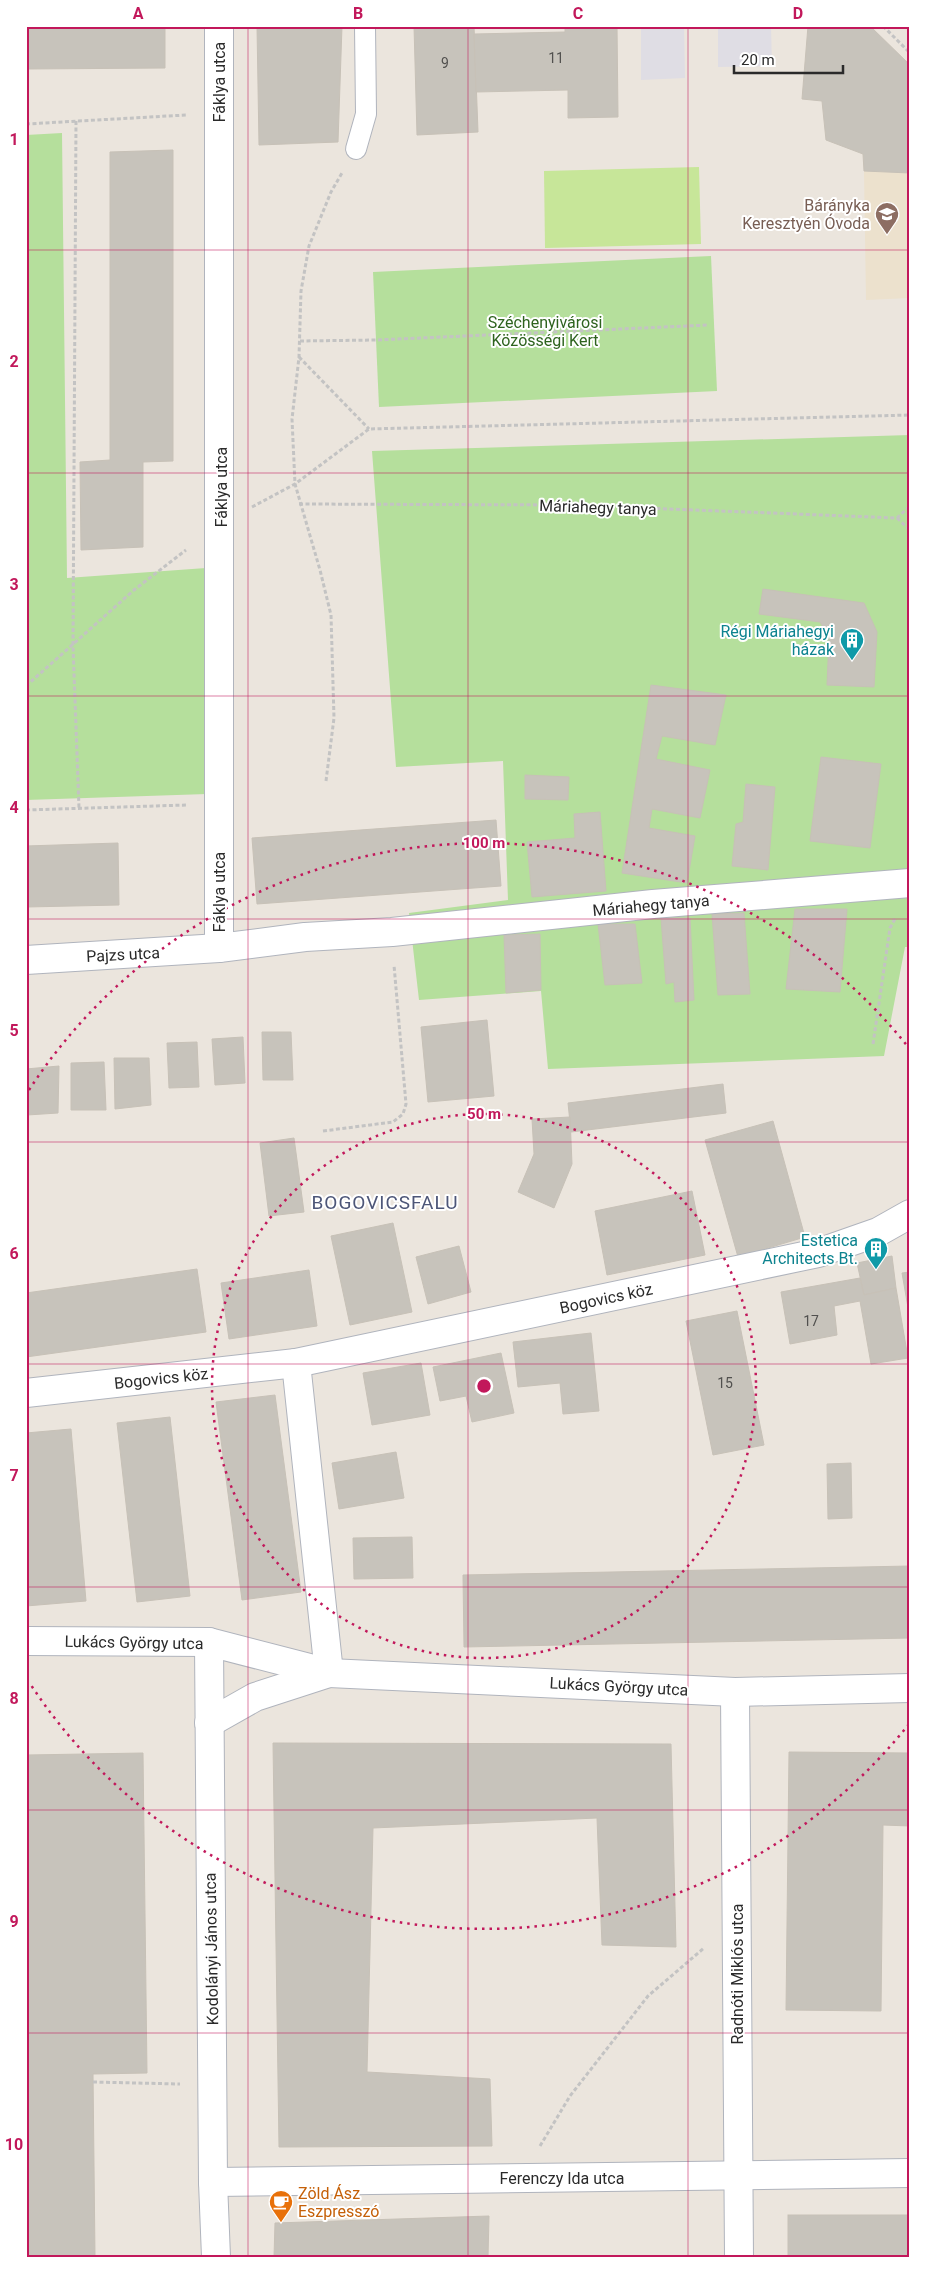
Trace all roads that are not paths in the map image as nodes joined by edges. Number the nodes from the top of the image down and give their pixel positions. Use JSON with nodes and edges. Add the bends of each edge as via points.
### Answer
{"nodes":[{"id":1,"x":219,"y":26,"type":"edge"},
{"id":2,"x":365,"y":26,"type":"edge"},
{"id":3,"x":356,"y":149,"type":"road end"},
{"id":4,"x":910,"y":883,"type":"edge"},
{"id":5,"x":219,"y":948,"type":"junction"},
{"id":6,"x":26,"y":960,"type":"edge"},
{"id":7,"x":910,"y":1214,"type":"edge"},
{"id":8,"x":296,"y":1363,"type":"junction"},
{"id":9,"x":26,"y":1393,"type":"edge"},
{"id":10,"x":26,"y":1641,"type":"edge"},
{"id":11,"x":209,"y":1642,"type":"junction"},
{"id":12,"x":329,"y":1672,"type":"junction"},
{"id":13,"x":910,"y":1688,"type":"edge"},
{"id":14,"x":735,"y":1692,"type":"junction"},
{"id":15,"x":209,"y":1723,"type":"junction"},
{"id":16,"x":910,"y":2173,"type":"edge"},
{"id":17,"x":739,"y":2177,"type":"junction"},
{"id":18,"x":213,"y":2182,"type":"junction"},
{"id":19,"x":216,"y":2257,"type":"edge"},
{"id":20,"x":739,"y":2257,"type":"edge"}],
"edges":[{"from":1,"to":5,"type":"street","name":"Fáklya utca"},
{"from":2,"to":3,"type":"lane","via":[[366,114]]},
{"from":4,"to":5,"type":"street","name":"Máriahegy tanya","via":[[653,904]]},
{"from":5,"to":6,"type":"street","name":"Pajzs utca"},
{"from":7,"to":8,"type":"street","name":"Bogovics köz","via":[[878,1232],[818,1253]]},
{"from":8,"to":9,"type":"street","name":"Bogovics köz"},
{"from":8,"to":12,"type":"street"},
{"from":10,"to":11,"type":"street","name":"Lukács György utca"},
{"from":11,"to":12,"type":"street","name":"Lukács György utca"},
{"from":11,"to":15,"type":"street","name":"Kodolányi János utca"},
{"from":12,"to":14,"type":"street","name":"Lukács György utca"},
{"from":12,"to":15,"type":"street","name":"Lukács György utca","via":[[255,1697]]},
{"from":13,"to":14,"type":"street","name":"Lukács György utca"},
{"from":14,"to":17,"type":"street","name":"Radnóti Miklós utca"},
{"from":15,"to":18,"type":"street","name":"Kodolányi János utca"},
{"from":16,"to":17,"type":"street","name":"Ferenczy Ida utca"},
{"from":17,"to":18,"type":"street","name":"Ferenczy Ida utca"},
{"from":17,"to":20,"type":"street","name":"Radnóti Miklós utca"},
{"from":18,"to":19,"type":"street","name":"Kodolányi János utca"}]}
